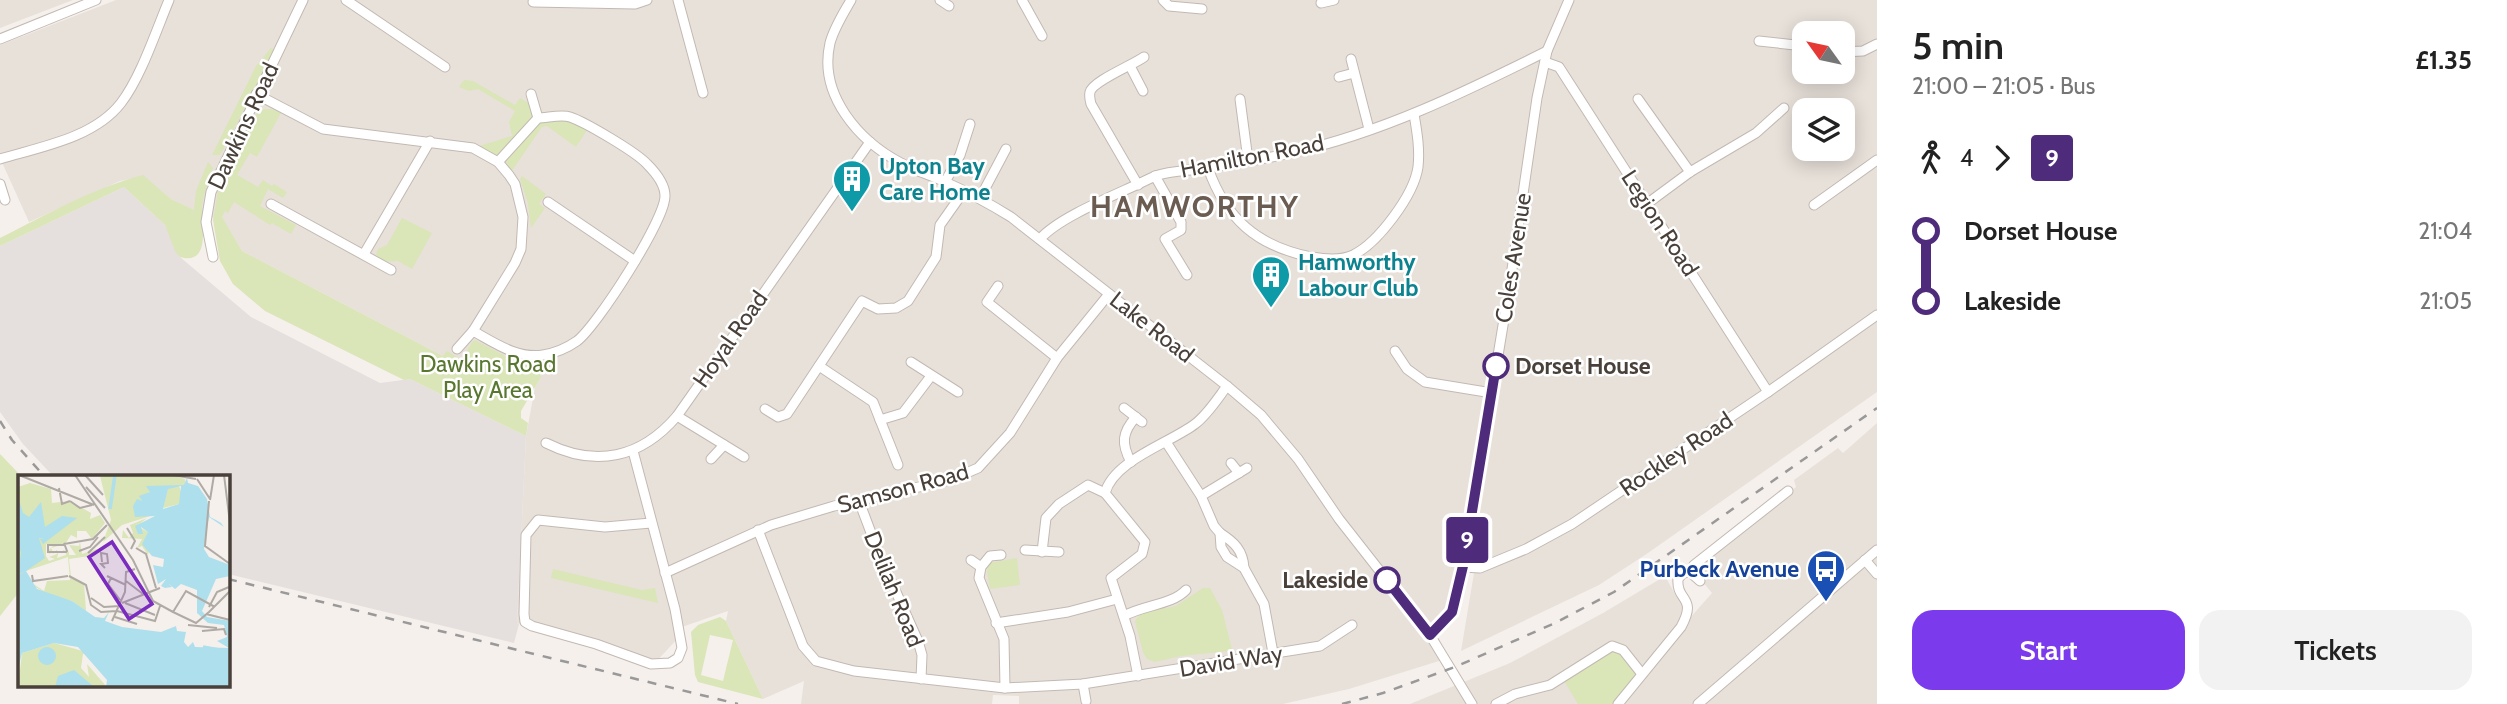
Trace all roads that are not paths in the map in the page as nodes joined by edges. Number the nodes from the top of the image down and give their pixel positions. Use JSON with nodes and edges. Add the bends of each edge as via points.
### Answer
{"nodes":[{"id":1,"x":96,"y":0,"type":"edge"},
{"id":2,"x":169,"y":0,"type":"edge"},
{"id":3,"x":303,"y":0,"type":"edge"},
{"id":4,"x":346,"y":0,"type":"edge"},
{"id":5,"x":647,"y":0,"type":"edge"},
{"id":6,"x":678,"y":0,"type":"edge"},
{"id":7,"x":850,"y":0,"type":"edge"},
{"id":8,"x":940,"y":0,"type":"edge"},
{"id":9,"x":1022,"y":0,"type":"edge"},
{"id":10,"x":1163,"y":0,"type":"edge"},
{"id":11,"x":1334,"y":0,"type":"edge"},
{"id":12,"x":1569,"y":0,"type":"edge"},
{"id":13,"x":533,"y":2,"type":"dead end"},
{"id":14,"x":1321,"y":3,"type":"dead end"},
{"id":15,"x":949,"y":6,"type":"dead end"},
{"id":16,"x":1202,"y":9,"type":"dead end"},
{"id":17,"x":1042,"y":36,"type":"dead end"},
{"id":18,"x":0,"y":39,"type":"edge"},
{"id":19,"x":1759,"y":41,"type":"dead end"},
{"id":20,"x":1877,"y":44,"type":"edge"},
{"id":21,"x":1792,"y":45,"type":"edge"},
{"id":22,"x":1547,"y":51,"type":"junction"},
{"id":23,"x":1855,"y":51,"type":"edge"},
{"id":24,"x":1144,"y":57,"type":"dead end"},
{"id":25,"x":1351,"y":59,"type":"dead end"},
{"id":26,"x":1545,"y":62,"type":"junction"},
{"id":27,"x":1130,"y":66,"type":"junction"},
{"id":28,"x":444,"y":67,"type":"dead end"},
{"id":29,"x":1354,"y":73,"type":"junction"},
{"id":30,"x":1339,"y":77,"type":"dead end"},
{"id":31,"x":1143,"y":91,"type":"dead end"},
{"id":32,"x":703,"y":93,"type":"dead end"},
{"id":33,"x":256,"y":94,"type":"junction"},
{"id":34,"x":531,"y":94,"type":"dead end"},
{"id":35,"x":1240,"y":99,"type":"dead end"},
{"id":36,"x":1638,"y":99,"type":"dead end"},
{"id":37,"x":1784,"y":108,"type":"dead end"},
{"id":38,"x":1414,"y":114,"type":"junction"},
{"id":39,"x":538,"y":118,"type":"junction"},
{"id":40,"x":970,"y":124,"type":"dead end"},
{"id":41,"x":1370,"y":129,"type":"junction"},
{"id":42,"x":430,"y":141,"type":"junction"},
{"id":43,"x":870,"y":142,"type":"junction"},
{"id":44,"x":1006,"y":149,"type":"dead end"},
{"id":45,"x":0,"y":159,"type":"edge"},
{"id":46,"x":1248,"y":160,"type":"junction"},
{"id":47,"x":1877,"y":160,"type":"edge"},
{"id":48,"x":498,"y":162,"type":"junction"},
{"id":49,"x":1208,"y":168,"type":"junction"},
{"id":50,"x":1690,"y":172,"type":"junction"},
{"id":51,"x":1155,"y":176,"type":"junction"},
{"id":52,"x":945,"y":182,"type":"junction"},
{"id":53,"x":0,"y":184,"type":"edge"},
{"id":54,"x":1138,"y":185,"type":"junction"},
{"id":55,"x":964,"y":191,"type":"junction"},
{"id":56,"x":980,"y":198,"type":"junction"},
{"id":57,"x":5,"y":200,"type":"dead end"},
{"id":58,"x":548,"y":202,"type":"dead end"},
{"id":59,"x":1648,"y":203,"type":"junction"},
{"id":60,"x":271,"y":204,"type":"dead end"},
{"id":61,"x":1814,"y":205,"type":"dead end"},
{"id":62,"x":1040,"y":239,"type":"junction"},
{"id":63,"x":364,"y":254,"type":"junction"},
{"id":64,"x":213,"y":257,"type":"dead end"},
{"id":65,"x":635,"y":261,"type":"junction"},
{"id":66,"x":391,"y":270,"type":"dead end"},
{"id":67,"x":1187,"y":275,"type":"dead end"},
{"id":68,"x":998,"y":286,"type":"dead end"},
{"id":69,"x":1109,"y":294,"type":"junction"},
{"id":70,"x":1877,"y":315,"type":"edge"},
{"id":71,"x":473,"y":331,"type":"junction"},
{"id":72,"x":457,"y":349,"type":"dead end"},
{"id":73,"x":1395,"y":352,"type":"dead end"},
{"id":74,"x":1058,"y":358,"type":"junction"},
{"id":75,"x":911,"y":362,"type":"dead end"},
{"id":76,"x":819,"y":366,"type":"junction"},
{"id":77,"x":931,"y":376,"type":"junction"},
{"id":78,"x":1227,"y":386,"type":"junction"},
{"id":79,"x":958,"y":392,"type":"dead end"},
{"id":80,"x":1492,"y":393,"type":"junction"},
{"id":81,"x":1768,"y":393,"type":"junction"},
{"id":82,"x":1125,"y":408,"type":"dead end"},
{"id":83,"x":765,"y":409,"type":"dead end"},
{"id":84,"x":677,"y":416,"type":"junction"},
{"id":85,"x":880,"y":420,"type":"junction"},
{"id":86,"x":1166,"y":442,"type":"junction"},
{"id":87,"x":545,"y":443,"type":"dead end"},
{"id":88,"x":724,"y":445,"type":"junction"},
{"id":89,"x":633,"y":451,"type":"junction"},
{"id":90,"x":744,"y":457,"type":"dead end"},
{"id":91,"x":711,"y":459,"type":"dead end"},
{"id":92,"x":1131,"y":462,"type":"junction"},
{"id":93,"x":1231,"y":463,"type":"dead end"},
{"id":94,"x":898,"y":465,"type":"dead end"},
{"id":95,"x":1788,"y":491,"type":"dead end"},
{"id":96,"x":1105,"y":493,"type":"junction"},
{"id":97,"x":1201,"y":496,"type":"junction"},
{"id":98,"x":859,"y":501,"type":"junction"},
{"id":99,"x":651,"y":523,"type":"junction"},
{"id":100,"x":758,"y":530,"type":"junction"},
{"id":101,"x":1025,"y":550,"type":"dead end"},
{"id":102,"x":1877,"y":550,"type":"edge"},
{"id":103,"x":1042,"y":552,"type":"junction"},
{"id":104,"x":1059,"y":552,"type":"dead end"},
{"id":105,"x":1001,"y":555,"type":"dead end"},
{"id":106,"x":971,"y":560,"type":"dead end"},
{"id":107,"x":1865,"y":560,"type":"junction"},
{"id":108,"x":1463,"y":566,"type":"junction"},
{"id":109,"x":981,"y":567,"type":"junction"},
{"id":110,"x":1690,"y":572,"type":"junction"},
{"id":111,"x":665,"y":573,"type":"junction"},
{"id":112,"x":1877,"y":574,"type":"edge"},
{"id":113,"x":1700,"y":581,"type":"dead end"},
{"id":114,"x":1186,"y":590,"type":"dead end"},
{"id":115,"x":1117,"y":599,"type":"junction"},
{"id":116,"x":1124,"y":616,"type":"junction"},
{"id":117,"x":996,"y":623,"type":"junction"},
{"id":118,"x":1352,"y":625,"type":"dead end"},
{"id":119,"x":1430,"y":635,"type":"junction"},
{"id":120,"x":1273,"y":653,"type":"junction"},
{"id":121,"x":1642,"y":674,"type":"junction"},
{"id":122,"x":1138,"y":676,"type":"junction"},
{"id":123,"x":921,"y":679,"type":"junction"},
{"id":124,"x":1083,"y":684,"type":"junction"},
{"id":125,"x":1005,"y":688,"type":"junction"},
{"id":126,"x":1086,"y":701,"type":"dead end"},
{"id":127,"x":1472,"y":704,"type":"edge"},
{"id":128,"x":1496,"y":704,"type":"edge"},
{"id":129,"x":1618,"y":704,"type":"edge"},
{"id":130,"x":1698,"y":704,"type":"edge"}],
"edges":[{"from":1,"to":18,"type":"street"},
{"from":2,"to":45,"type":"street","via":[[131,87],[109,115],[59,142]]},
{"from":3,"to":33,"type":"street","name":"Dawkins Road"},
{"from":4,"to":28,"type":"street"},
{"from":5,"to":13,"type":"street","via":[[635,4]]},
{"from":6,"to":32,"type":"street"},
{"from":7,"to":43,"type":"street","name":"Lake Road","via":[[830,43],[828,63],[842,111]]},
{"from":8,"to":15,"type":"street"},
{"from":9,"to":17,"type":"street"},
{"from":10,"to":16,"type":"street","via":[[1168,6]]},
{"from":11,"to":14,"type":"street"},
{"from":12,"to":22,"type":"street","name":"Coles Avenue"},
{"from":19,"to":21,"type":"street"},
{"from":20,"to":23,"type":"street"},
{"from":22,"to":26,"type":"street","name":"Coles Avenue"},
{"from":22,"to":38,"type":"street","name":"Hamilton Road"},
{"from":24,"to":27,"type":"street"},
{"from":25,"to":29,"type":"street"},
{"from":26,"to":59,"type":"street","name":"Legion Road","via":[[1559,67]]},
{"from":26,"to":80,"type":"street","name":"Coles Avenue"},
{"from":27,"to":31,"type":"street"},
{"from":27,"to":54,"type":"street","via":[[1096,83],[1090,91],[1091,104],[1106,135]]},
{"from":29,"to":30,"type":"street"},
{"from":29,"to":41,"type":"street"},
{"from":33,"to":42,"type":"street","via":[[323,129]]},
{"from":33,"to":64,"type":"street","name":"Dawkins Road","via":[[208,200],[207,232]]},
{"from":34,"to":39,"type":"street"},
{"from":35,"to":46,"type":"street"},
{"from":36,"to":50,"type":"street"},
{"from":37,"to":50,"type":"street","via":[[1756,133]]},
{"from":38,"to":41,"type":"street","name":"Hamilton Road"},
{"from":38,"to":49,"type":"street","via":[[1419,147],[1418,170],[1411,187],[1379,234],[1351,256],[1335,260],[1297,254],[1257,237],[1231,213]]},
{"from":39,"to":48,"type":"street"},
{"from":39,"to":65,"type":"street","via":[[568,116],[645,161],[659,178],[665,196],[662,207]]},
{"from":40,"to":52,"type":"street"},
{"from":41,"to":46,"type":"street","name":"Hamilton Road","via":[[1290,153]]},
{"from":42,"to":48,"type":"street","via":[[473,148]]},
{"from":42,"to":63,"type":"street"},
{"from":43,"to":52,"type":"street","name":"Lake Road","via":[[904,165]]},
{"from":43,"to":84,"type":"street","name":"Hoyal Road"},
{"from":44,"to":56,"type":"street"},
{"from":46,"to":49,"type":"street","name":"Hamilton Road"},
{"from":47,"to":61,"type":"street"},
{"from":48,"to":71,"type":"street","via":[[519,194],[523,239],[515,263]]},
{"from":49,"to":51,"type":"street","name":"Hamilton Road"},
{"from":50,"to":59,"type":"street"},
{"from":51,"to":54,"type":"street","name":"Hamilton Road"},
{"from":51,"to":67,"type":"street","via":[[1181,222],[1181,230],[1165,239]]},
{"from":52,"to":55,"type":"street","name":"Lake Road"},
{"from":53,"to":57,"type":"street"},
{"from":54,"to":62,"type":"street","name":"Hamilton Road","via":[[1066,220]]},
{"from":55,"to":56,"type":"street","name":"Lake Road"},
{"from":55,"to":76,"type":"street","via":[[940,225],[936,257],[908,301],[896,308],[878,309],[862,301]]},
{"from":56,"to":62,"type":"street","name":"Lake Road"},
{"from":58,"to":65,"type":"street"},
{"from":59,"to":81,"type":"street","name":"Legion Road"},
{"from":60,"to":63,"type":"street"},
{"from":62,"to":69,"type":"street","name":"Lake Road"},
{"from":63,"to":66,"type":"street"},
{"from":65,"to":71,"type":"street","via":[[579,340],[558,351],[520,354]]},
{"from":68,"to":74,"type":"street","via":[[987,302]]},
{"from":69,"to":74,"type":"street","name":"Samson Road"},
{"from":69,"to":78,"type":"street","name":"Lake Road"},
{"from":70,"to":81,"type":"street","name":"Rockley Road"},
{"from":71,"to":72,"type":"street"},
{"from":73,"to":80,"type":"street","via":[[1424,382]]},
{"from":74,"to":98,"type":"street","name":"Samson Road","via":[[1010,433],[978,468],[950,480]]},
{"from":75,"to":77,"type":"street"},
{"from":76,"to":83,"type":"street","via":[[787,414],[778,417]]},
{"from":76,"to":85,"type":"street","via":[[873,402]]},
{"from":77,"to":79,"type":"street"},
{"from":77,"to":85,"type":"street","via":[[903,413]]},
{"from":78,"to":86,"type":"street","via":[[1195,423]]},
{"from":78,"to":119,"type":"street","name":"Lake Road","via":[[1261,415],[1298,459]]},
{"from":80,"to":108,"type":"street","name":"Coles Avenue"},
{"from":81,"to":108,"type":"street","name":"Rockley Road","via":[[1572,524],[1480,568]]},
{"from":82,"to":92,"type":"street","via":[[1139,419],[1124,437],[1123,449]]},
{"from":84,"to":88,"type":"street"},
{"from":84,"to":89,"type":"street","name":"Hoyal Road","via":[[663,432]]},
{"from":85,"to":94,"type":"street"},
{"from":86,"to":92,"type":"street"},
{"from":86,"to":97,"type":"street"},
{"from":87,"to":89,"type":"street","name":"Hoyal Road","via":[[582,456]]},
{"from":88,"to":90,"type":"street"},
{"from":88,"to":91,"type":"street"},
{"from":89,"to":99,"type":"street"},
{"from":92,"to":96,"type":"street"},
{"from":93,"to":97,"type":"street","via":[[1243,470]]},
{"from":95,"to":110,"type":"street"},
{"from":96,"to":103,"type":"street","via":[[1088,485],[1059,504],[1046,518]]},
{"from":96,"to":115,"type":"street","via":[[1145,546],[1140,556],[1112,576]]},
{"from":97,"to":120,"type":"street","via":[[1227,557],[1244,568],[1268,612]]},
{"from":98,"to":100,"type":"street","name":"Samson Road"},
{"from":98,"to":123,"type":"street","name":"Delilah Road","via":[[918,641]]},
{"from":99,"to":111,"type":"street"},
{"from":99,"to":111,"type":"street","via":[[604,527],[538,520],[526,535],[525,622],[651,664],[670,663],[682,648]]},
{"from":100,"to":111,"type":"street","name":"Samson Road"},
{"from":100,"to":123,"type":"street","name":"David Way","via":[[809,655],[827,665]]},
{"from":101,"to":103,"type":"street"},
{"from":102,"to":107,"type":"street"},
{"from":103,"to":104,"type":"street"},
{"from":105,"to":109,"type":"street","via":[[990,556]]},
{"from":106,"to":109,"type":"street"},
{"from":107,"to":112,"type":"street"},
{"from":107,"to":130,"type":"street"},
{"from":108,"to":119,"type":"street","name":"Coles Avenue","via":[[1452,612]]},
{"from":109,"to":117,"type":"street","via":[[979,578]]},
{"from":110,"to":113,"type":"street"},
{"from":110,"to":121,"type":"street","via":[[1677,582],[1688,606],[1687,615]]},
{"from":114,"to":116,"type":"street","via":[[1175,600]]},
{"from":115,"to":116,"type":"street"},
{"from":115,"to":117,"type":"street"},
{"from":116,"to":122,"type":"street"},
{"from":117,"to":125,"type":"street","via":[[1004,639]]},
{"from":118,"to":120,"type":"street","name":"David Way","via":[[1320,646]]},
{"from":119,"to":127,"type":"street","name":"Lake Road"},
{"from":120,"to":122,"type":"street","name":"David Way"},
{"from":121,"to":128,"type":"street","via":[[1623,650],[1612,646],[1550,685]]},
{"from":121,"to":129,"type":"street"},
{"from":122,"to":124,"type":"street","name":"David Way"},
{"from":123,"to":125,"type":"street","name":"David Way"},
{"from":124,"to":125,"type":"street","name":"David Way"},
{"from":124,"to":126,"type":"street"}]}
